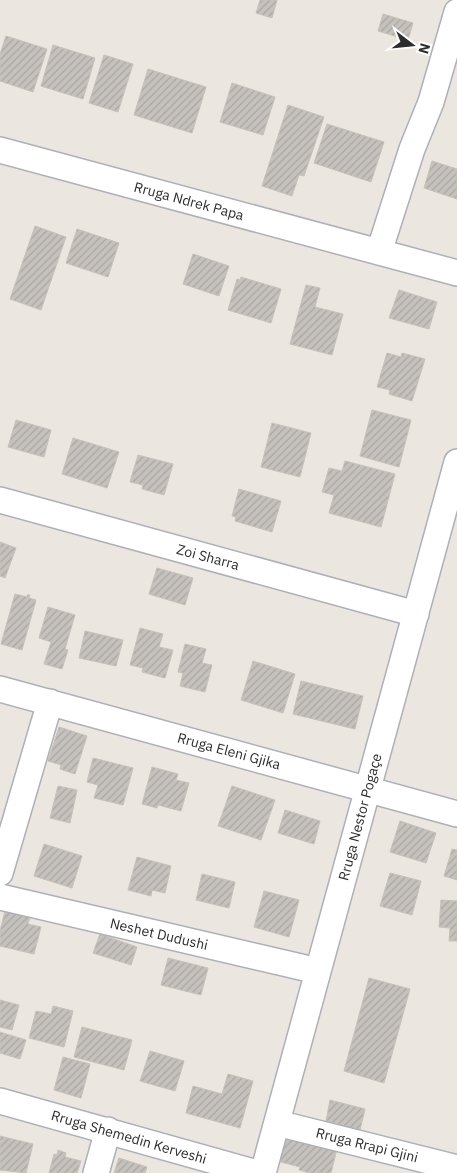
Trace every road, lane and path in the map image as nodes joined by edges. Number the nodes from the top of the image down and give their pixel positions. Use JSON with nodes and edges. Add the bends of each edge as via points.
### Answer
{"nodes":[{"id":1,"x":457,"y":12,"type":"edge"},
{"id":2,"x":0,"y":150,"type":"edge"},
{"id":3,"x":379,"y":252,"type":"junction"},
{"id":4,"x":457,"y":273,"type":"edge"},
{"id":5,"x":457,"y":462,"type":"edge"},
{"id":6,"x":0,"y":500,"type":"edge"},
{"id":7,"x":416,"y":614,"type":"junction"},
{"id":8,"x":0,"y":689,"type":"edge"},
{"id":9,"x":50,"y":702,"type":"junction"},
{"id":10,"x":367,"y":789,"type":"junction"},
{"id":11,"x":457,"y":814,"type":"edge"},
{"id":12,"x":0,"y":873,"type":"edge"},
{"id":13,"x":0,"y":897,"type":"edge"},
{"id":14,"x":318,"y":970,"type":"junction"},
{"id":15,"x":0,"y":1101,"type":"edge"},
{"id":16,"x":277,"y":1123,"type":"junction"},
{"id":17,"x":108,"y":1130,"type":"junction"},
{"id":18,"x":457,"y":1168,"type":"edge"},
{"id":19,"x":96,"y":1173,"type":"edge"},
{"id":20,"x":257,"y":1173,"type":"edge"},
{"id":21,"x":263,"y":1173,"type":"edge"}],
"edges":[{"from":1,"to":3,"type":"street","via":[[431,102],[412,149]]},
{"from":2,"to":3,"type":"street","name":"Rruga Ndrek Papa"},
{"from":3,"to":4,"type":"street","name":"Rruga Ndrek Papa"},
{"from":5,"to":7,"type":"street","name":"Rruga Nestor Pogaçe"},
{"from":6,"to":7,"type":"street","name":"Zoi Sharra"},
{"from":7,"to":10,"type":"street","name":"Rruga Nestor Pogaçe"},
{"from":8,"to":9,"type":"street","name":"Rruga Eleni Gjika"},
{"from":9,"to":10,"type":"street","name":"Rruga Eleni Gjika"},
{"from":9,"to":12,"type":"street"},
{"from":10,"to":11,"type":"street","name":"Rruga Eleni Gjika"},
{"from":10,"to":14,"type":"street","name":"Rruga Nestor Pogaçe"},
{"from":13,"to":14,"type":"street","name":"Neshet Dudushi"},
{"from":14,"to":16,"type":"street","name":"Rruga Nestor Pogaçe"},
{"from":15,"to":17,"type":"street","name":"Rruga Shemedin Kerveshi"},
{"from":16,"to":18,"type":"street","name":"Rruga Rrapi Gjini"},
{"from":16,"to":21,"type":"street","name":"Rruga Nestor Pogaçe"},
{"from":17,"to":19,"type":"street"},
{"from":17,"to":20,"type":"street","name":"Rruga Shemedin Kerveshi"}]}
